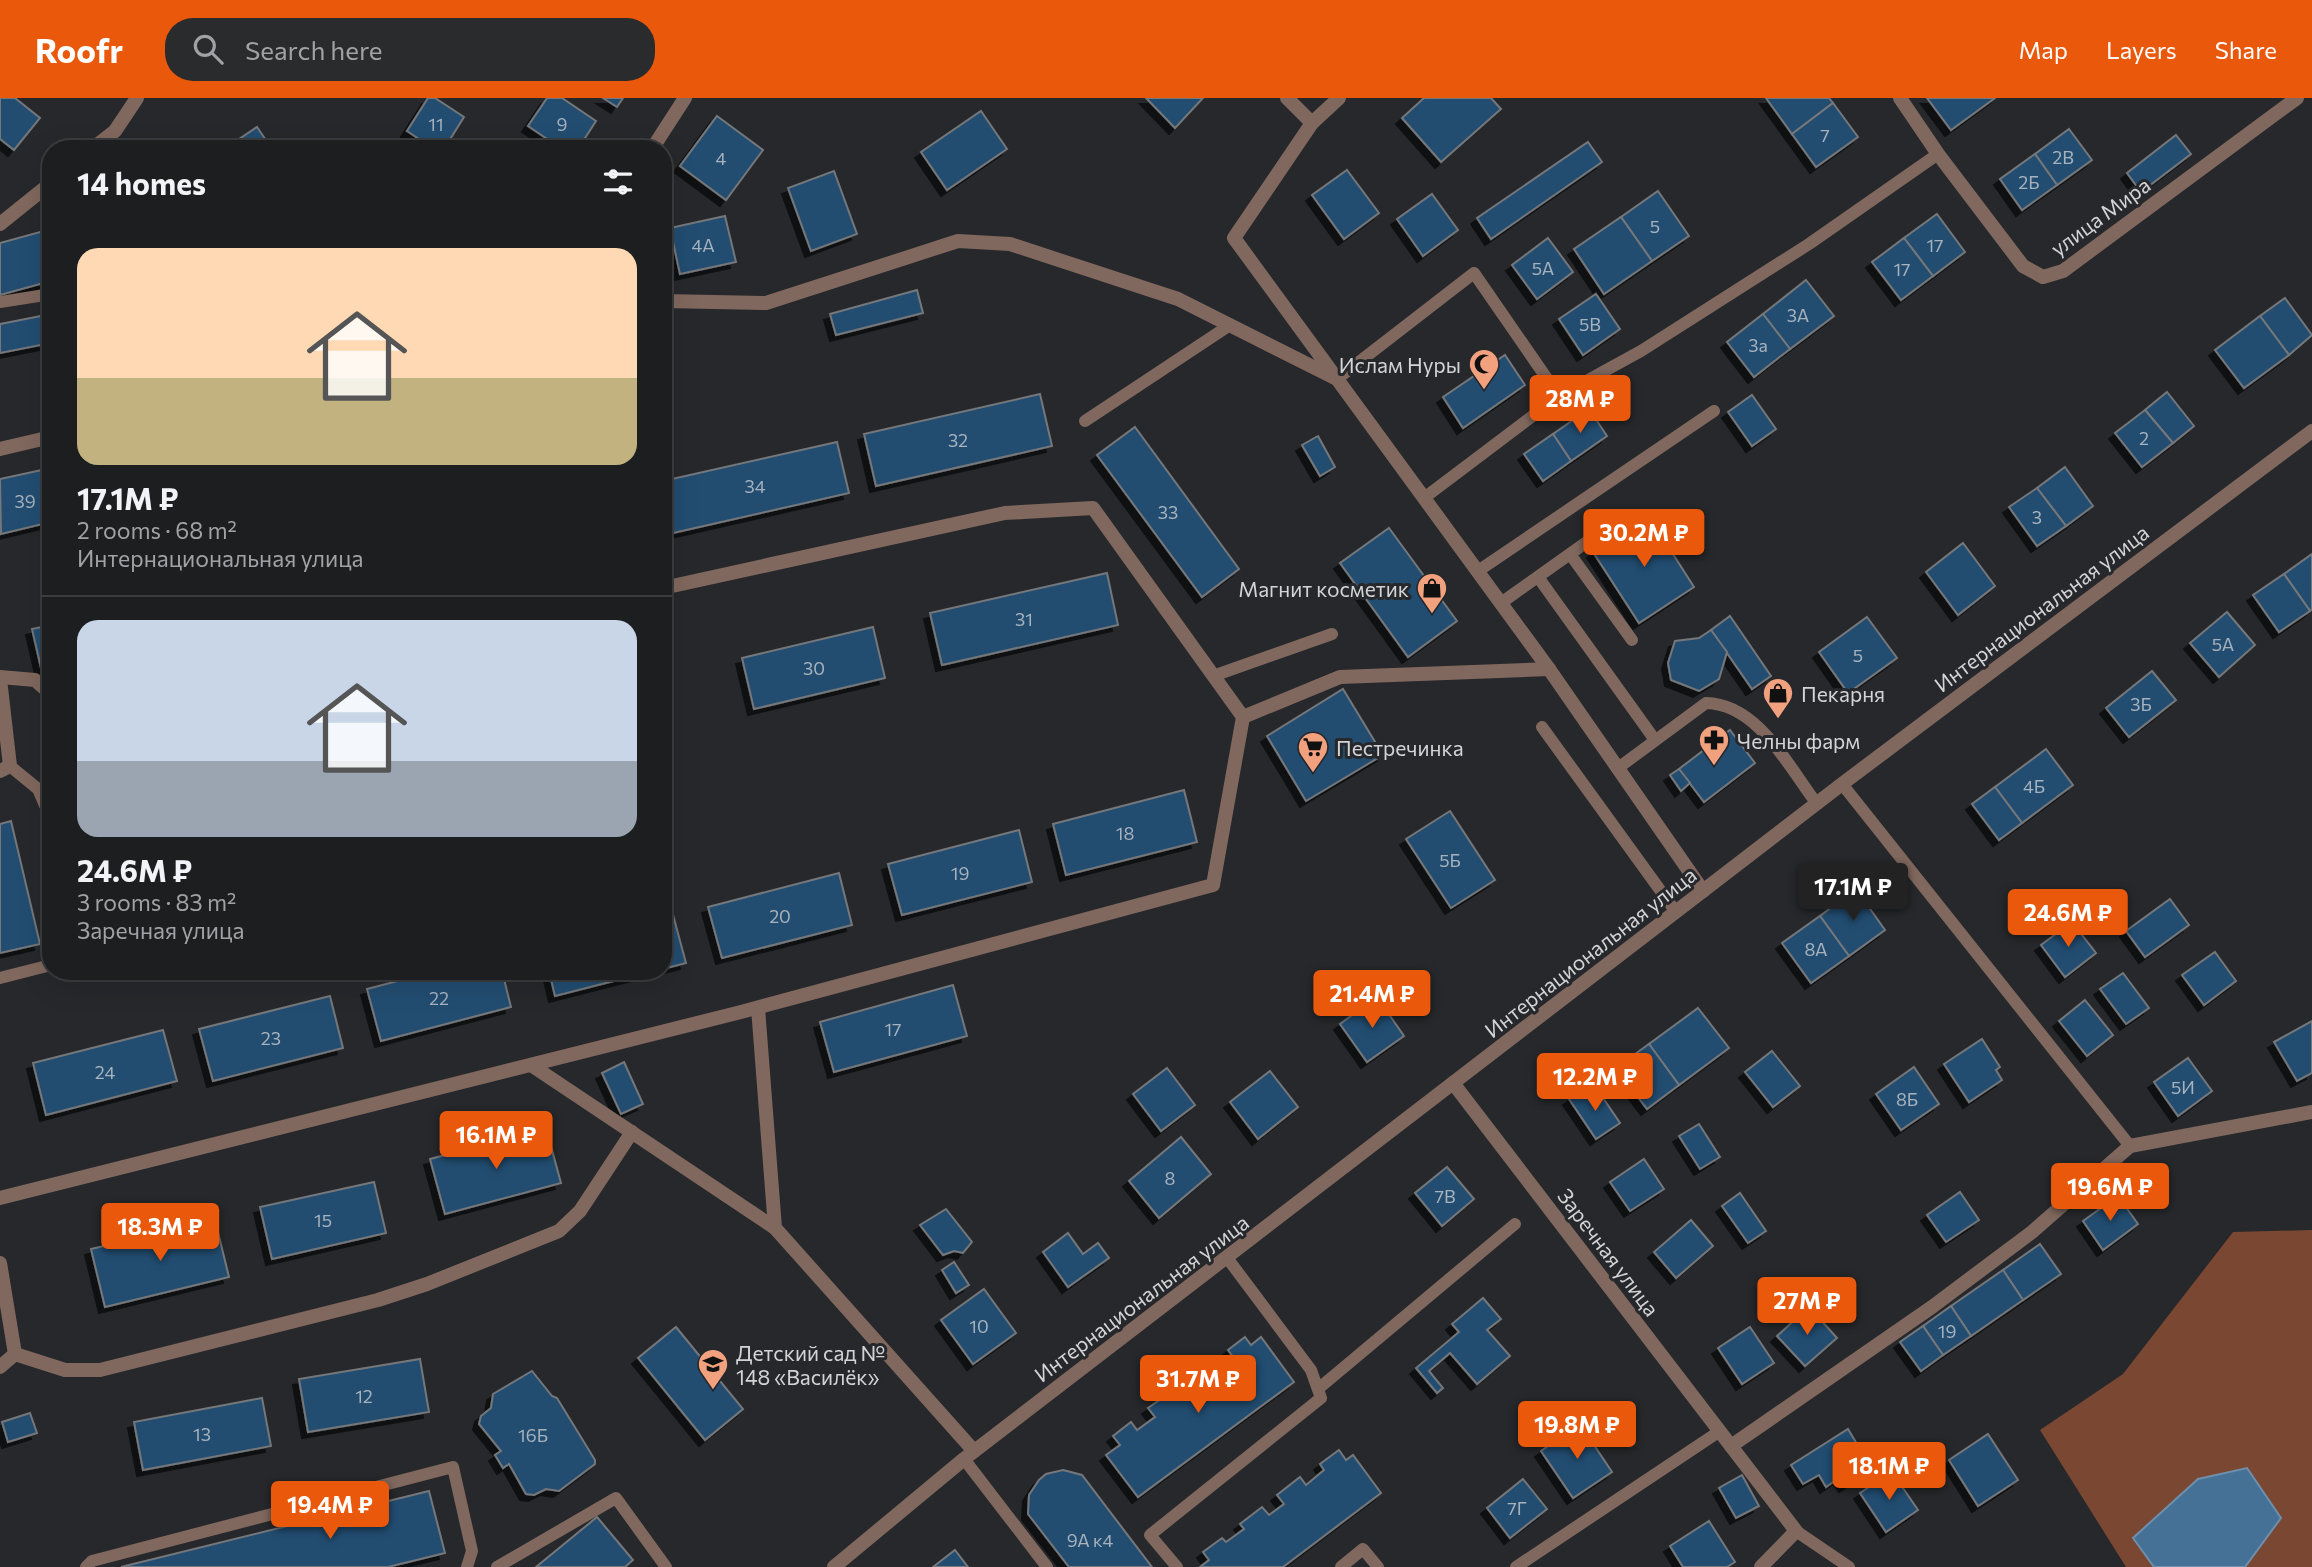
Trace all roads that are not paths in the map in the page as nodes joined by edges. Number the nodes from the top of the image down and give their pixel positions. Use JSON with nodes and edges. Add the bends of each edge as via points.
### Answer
{"nodes":[{"id":1,"x":137,"y":98,"type":"edge"},
{"id":2,"x":685,"y":98,"type":"edge"},
{"id":3,"x":1287,"y":98,"type":"edge"},
{"id":4,"x":1339,"y":98,"type":"edge"},
{"id":5,"x":1900,"y":98,"type":"edge"},
{"id":6,"x":2297,"y":98,"type":"edge"},
{"id":7,"x":1312,"y":123,"type":"junction"},
{"id":8,"x":104,"y":140,"type":"edge"},
{"id":9,"x":658,"y":140,"type":"edge"},
{"id":10,"x":1938,"y":154,"type":"junction"},
{"id":11,"x":42,"y":190,"type":"edge"},
{"id":12,"x":0,"y":224,"type":"edge"},
{"id":13,"x":42,"y":295,"type":"edge"},
{"id":14,"x":672,"y":301,"type":"edge"},
{"id":15,"x":0,"y":302,"type":"edge"},
{"id":16,"x":1230,"y":325,"type":"junction"},
{"id":17,"x":1337,"y":379,"type":"junction"},
{"id":18,"x":1559,"y":396,"type":"junction"},
{"id":19,"x":1714,"y":411,"type":"dead end"},
{"id":20,"x":1085,"y":421,"type":"dead end"},
{"id":21,"x":2312,"y":431,"type":"edge"},
{"id":22,"x":42,"y":439,"type":"edge"},
{"id":23,"x":0,"y":449,"type":"edge"},
{"id":24,"x":1424,"y":498,"type":"junction"},
{"id":25,"x":1605,"y":529,"type":"dead end"},
{"id":26,"x":1570,"y":554,"type":"junction"},
{"id":27,"x":1478,"y":571,"type":"junction"},
{"id":28,"x":1538,"y":577,"type":"junction"},
{"id":29,"x":672,"y":586,"type":"edge"},
{"id":30,"x":1501,"y":603,"type":"junction"},
{"id":31,"x":1332,"y":634,"type":"dead end"},
{"id":32,"x":1632,"y":640,"type":"dead end"},
{"id":33,"x":1549,"y":669,"type":"junction"},
{"id":34,"x":1213,"y":676,"type":"junction"},
{"id":35,"x":0,"y":678,"type":"edge"},
{"id":36,"x":42,"y":686,"type":"edge"},
{"id":37,"x":1242,"y":717,"type":"junction"},
{"id":38,"x":1542,"y":727,"type":"dead end"},
{"id":39,"x":1655,"y":740,"type":"junction"},
{"id":40,"x":1618,"y":768,"type":"junction"},
{"id":41,"x":5,"y":769,"type":"edge"},
{"id":42,"x":1842,"y":784,"type":"junction"},
{"id":43,"x":42,"y":798,"type":"edge"},
{"id":44,"x":1817,"y":803,"type":"junction"},
{"id":45,"x":1703,"y":891,"type":"junction"},
{"id":46,"x":1676,"y":912,"type":"junction"},
{"id":47,"x":42,"y":967,"type":"edge"},
{"id":48,"x":0,"y":978,"type":"edge"},
{"id":49,"x":758,"y":1007,"type":"junction"},
{"id":50,"x":531,"y":1065,"type":"junction"},
{"id":51,"x":1453,"y":1083,"type":"junction"},
{"id":52,"x":2312,"y":1112,"type":"edge"},
{"id":53,"x":632,"y":1132,"type":"junction"},
{"id":54,"x":2130,"y":1146,"type":"junction"},
{"id":55,"x":0,"y":1198,"type":"edge"},
{"id":56,"x":1515,"y":1224,"type":"dead end"},
{"id":57,"x":775,"y":1228,"type":"junction"},
{"id":58,"x":1228,"y":1259,"type":"junction"},
{"id":59,"x":0,"y":1264,"type":"edge"},
{"id":60,"x":15,"y":1354,"type":"junction"},
{"id":61,"x":0,"y":1367,"type":"edge"},
{"id":62,"x":1318,"y":1389,"type":"junction"},
{"id":63,"x":1720,"y":1431,"type":"junction"},
{"id":64,"x":1731,"y":1446,"type":"junction"},
{"id":65,"x":969,"y":1455,"type":"junction"},
{"id":66,"x":1796,"y":1531,"type":"junction"},
{"id":67,"x":86,"y":1567,"type":"edge"},
{"id":68,"x":467,"y":1567,"type":"edge"},
{"id":69,"x":497,"y":1567,"type":"edge"},
{"id":70,"x":666,"y":1567,"type":"edge"},
{"id":71,"x":834,"y":1567,"type":"edge"},
{"id":72,"x":1047,"y":1567,"type":"edge"},
{"id":73,"x":1177,"y":1567,"type":"edge"},
{"id":74,"x":1341,"y":1567,"type":"edge"},
{"id":75,"x":1378,"y":1567,"type":"edge"},
{"id":76,"x":1516,"y":1567,"type":"edge"},
{"id":77,"x":1761,"y":1567,"type":"edge"},
{"id":78,"x":1849,"y":1567,"type":"edge"}],
"edges":[{"from":1,"to":8,"type":"street"},
{"from":2,"to":9,"type":"street"},
{"from":3,"to":7,"type":"street"},
{"from":4,"to":7,"type":"street"},
{"from":5,"to":10,"type":"street","name":"улица Мира"},
{"from":6,"to":10,"type":"street","name":"улица Мира","via":[[2063,271],[2043,276],[2022,266]]},
{"from":7,"to":17,"type":"street","via":[[1234,238]]},
{"from":10,"to":18,"type":"lane","via":[[1787,258],[1641,351]]},
{"from":11,"to":12,"type":"street"},
{"from":13,"to":15,"type":"lane"},
{"from":14,"to":16,"type":"street","via":[[765,303],[958,241],[1010,244],[1178,299]]},
{"from":16,"to":17,"type":"street"},
{"from":16,"to":20,"type":"lane"},
{"from":17,"to":18,"type":"lane","via":[[1474,273]]},
{"from":17,"to":24,"type":"street"},
{"from":18,"to":24,"type":"lane"},
{"from":19,"to":27,"type":"lane"},
{"from":21,"to":42,"type":"street","name":"Интернациональная улица"},
{"from":22,"to":23,"type":"street"},
{"from":24,"to":27,"type":"street"},
{"from":25,"to":26,"type":"lane"},
{"from":26,"to":28,"type":"lane"},
{"from":26,"to":32,"type":"lane"},
{"from":27,"to":30,"type":"street"},
{"from":28,"to":30,"type":"lane"},
{"from":28,"to":39,"type":"lane"},
{"from":29,"to":34,"type":"street","via":[[1005,513],[1093,508]]},
{"from":30,"to":33,"type":"street"},
{"from":31,"to":34,"type":"lane"},
{"from":33,"to":37,"type":"street","via":[[1340,677]]},
{"from":33,"to":40,"type":"street"},
{"from":34,"to":37,"type":"street"},
{"from":35,"to":36,"type":"street","via":[[35,680]]},
{"from":35,"to":41,"type":"street"},
{"from":37,"to":49,"type":"street","via":[[1213,885]]},
{"from":38,"to":46,"type":"lane"},
{"from":39,"to":40,"type":"lane"},
{"from":39,"to":44,"type":"lane","via":[[1706,703],[1720,704],[1754,722]]},
{"from":40,"to":45,"type":"street"},
{"from":41,"to":43,"type":"lane","via":[[38,789]]},
{"from":42,"to":44,"type":"street","name":"Интернациональная улица"},
{"from":42,"to":54,"type":"lane"},
{"from":44,"to":45,"type":"street","name":"Интернациональная улица"},
{"from":45,"to":46,"type":"street","name":"Интернациональная улица"},
{"from":46,"to":51,"type":"street","name":"Интернациональная улица"},
{"from":47,"to":48,"type":"lane"},
{"from":49,"to":50,"type":"street"},
{"from":49,"to":57,"type":"street"},
{"from":50,"to":53,"type":"street"},
{"from":50,"to":55,"type":"street"},
{"from":51,"to":58,"type":"street","name":"Интернациональная улица"},
{"from":51,"to":63,"type":"street","name":"Заречная улица"},
{"from":52,"to":54,"type":"street"},
{"from":53,"to":57,"type":"street"},
{"from":53,"to":60,"type":"street","via":[[580,1211],[559,1231],[427,1284],[100,1370],[65,1370]]},
{"from":54,"to":64,"type":"street","via":[[2021,1241]]},
{"from":56,"to":62,"type":"lane"},
{"from":57,"to":65,"type":"street"},
{"from":58,"to":62,"type":"lane","via":[[1311,1370]]},
{"from":58,"to":65,"type":"street","name":"Интернациональная улица"},
{"from":59,"to":60,"type":"street"},
{"from":60,"to":61,"type":"street"},
{"from":62,"to":73,"type":"lane","via":[[1321,1398],[1150,1535]]},
{"from":63,"to":64,"type":"street","name":"Заречная улица"},
{"from":63,"to":76,"type":"lane"},
{"from":64,"to":66,"type":"street","name":"Заречная улица"},
{"from":65,"to":71,"type":"street","name":"Интернациональная улица"},
{"from":65,"to":72,"type":"lane"},
{"from":66,"to":77,"type":"street"},
{"from":66,"to":78,"type":"lane"},
{"from":67,"to":68,"type":"lane","via":[[92,1561],[453,1467],[472,1551]]},
{"from":69,"to":70,"type":"lane","via":[[616,1498]]},
{"from":74,"to":75,"type":"lane","via":[[1363,1549]]}]}
